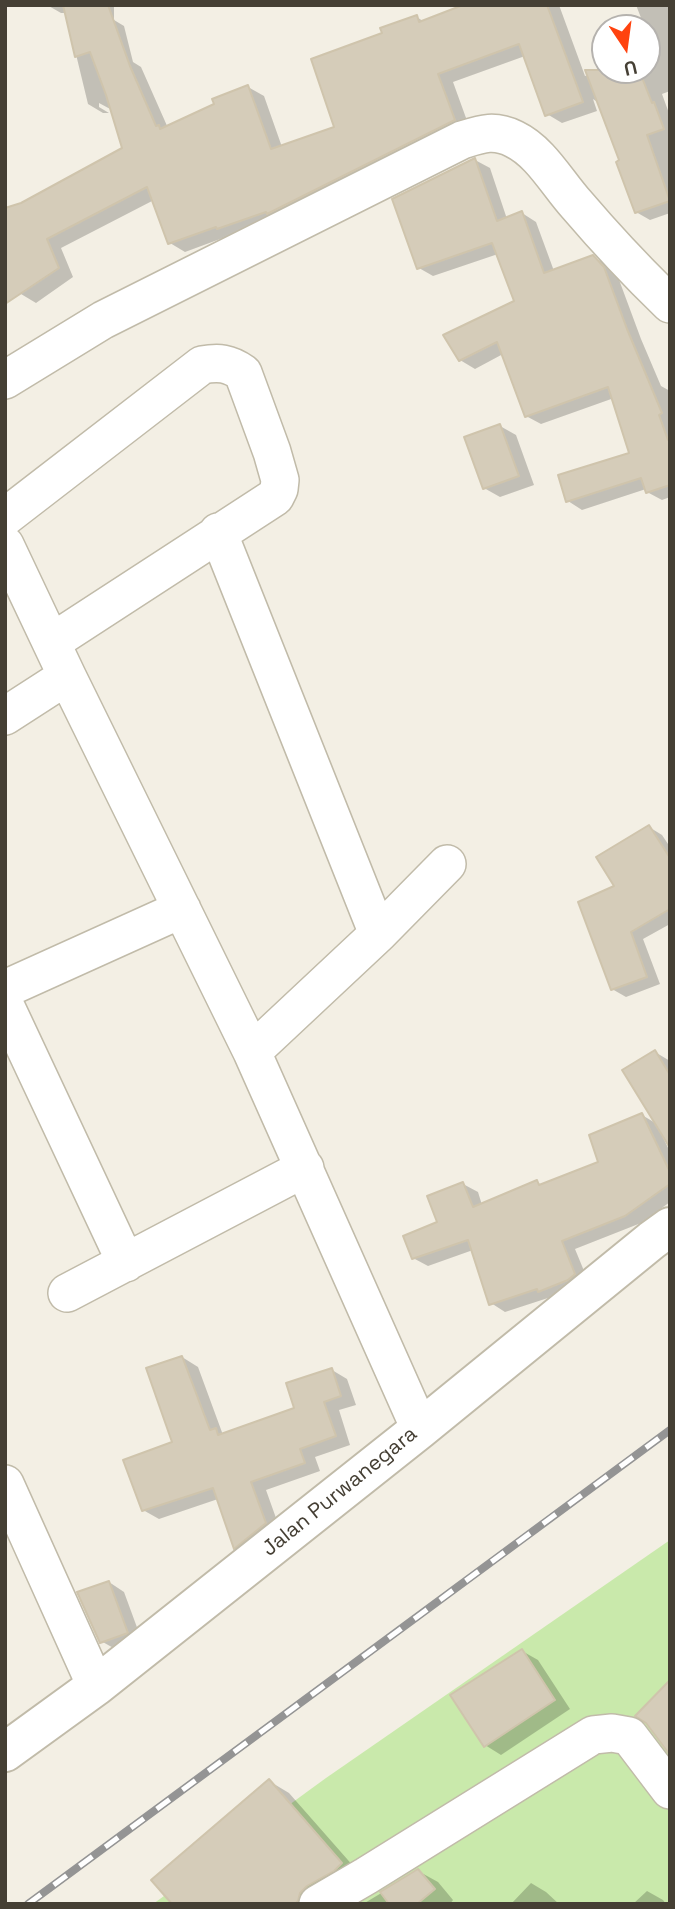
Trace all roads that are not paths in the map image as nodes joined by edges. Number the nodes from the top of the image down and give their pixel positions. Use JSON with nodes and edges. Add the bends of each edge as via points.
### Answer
{"nodes":[{"id":1,"x":670,"y":303,"type":"edge"},
{"id":2,"x":5,"y":380,"type":"edge"},
{"id":3,"x":5,"y":517,"type":"edge"},
{"id":4,"x":218,"y":532,"type":"junction"},
{"id":5,"x":5,"y":545,"type":"edge"},
{"id":6,"x":52,"y":642,"type":"junction"},
{"id":7,"x":66,"y":676,"type":"junction"},
{"id":8,"x":5,"y":716,"type":"edge"},
{"id":9,"x":447,"y":864,"type":"dead end"},
{"id":10,"x":182,"y":909,"type":"junction"},
{"id":11,"x":378,"y":934,"type":"junction"},
{"id":12,"x":5,"y":989,"type":"edge"},
{"id":13,"x":5,"y":1005,"type":"edge"},
{"id":14,"x":252,"y":1052,"type":"junction"},
{"id":15,"x":305,"y":1168,"type":"junction"},
{"id":16,"x":670,"y":1227,"type":"edge"},
{"id":17,"x":127,"y":1263,"type":"junction"},
{"id":18,"x":67,"y":1293,"type":"dead end"},
{"id":19,"x":420,"y":1429,"type":"junction"},
{"id":20,"x":5,"y":1484,"type":"edge"},
{"id":21,"x":96,"y":1686,"type":"junction"},
{"id":22,"x":5,"y":1752,"type":"edge"},
{"id":23,"x":670,"y":1790,"type":"edge"},
{"id":24,"x":318,"y":1904,"type":"edge"}],
"edges":[{"from":1,"to":2,"type":"street","via":[[631,266],[531,149],[512,137],[488,132],[462,140],[103,320]]},
{"from":3,"to":4,"type":"street","via":[[202,365],[214,363],[232,365],[243,373],[280,480],[275,497]]},
{"from":4,"to":6,"type":"street"},
{"from":4,"to":11,"type":"street"},
{"from":5,"to":6,"type":"street"},
{"from":6,"to":7,"type":"street"},
{"from":7,"to":8,"type":"street"},
{"from":7,"to":10,"type":"street"},
{"from":9,"to":11,"type":"street"},
{"from":10,"to":12,"type":"street"},
{"from":10,"to":14,"type":"street"},
{"from":11,"to":14,"type":"street"},
{"from":13,"to":17,"type":"street"},
{"from":14,"to":15,"type":"street"},
{"from":15,"to":17,"type":"street"},
{"from":15,"to":19,"type":"street"},
{"from":16,"to":19,"type":"street","name":"Jalan Purwanegara"},
{"from":17,"to":18,"type":"street"},
{"from":19,"to":21,"type":"street","name":"Jalan Purwanegara"},
{"from":20,"to":21,"type":"street"},
{"from":21,"to":22,"type":"street","name":"Jalan Purwanegara"},
{"from":23,"to":24,"type":"street","via":[[629,1736],[593,1735]]}]}
